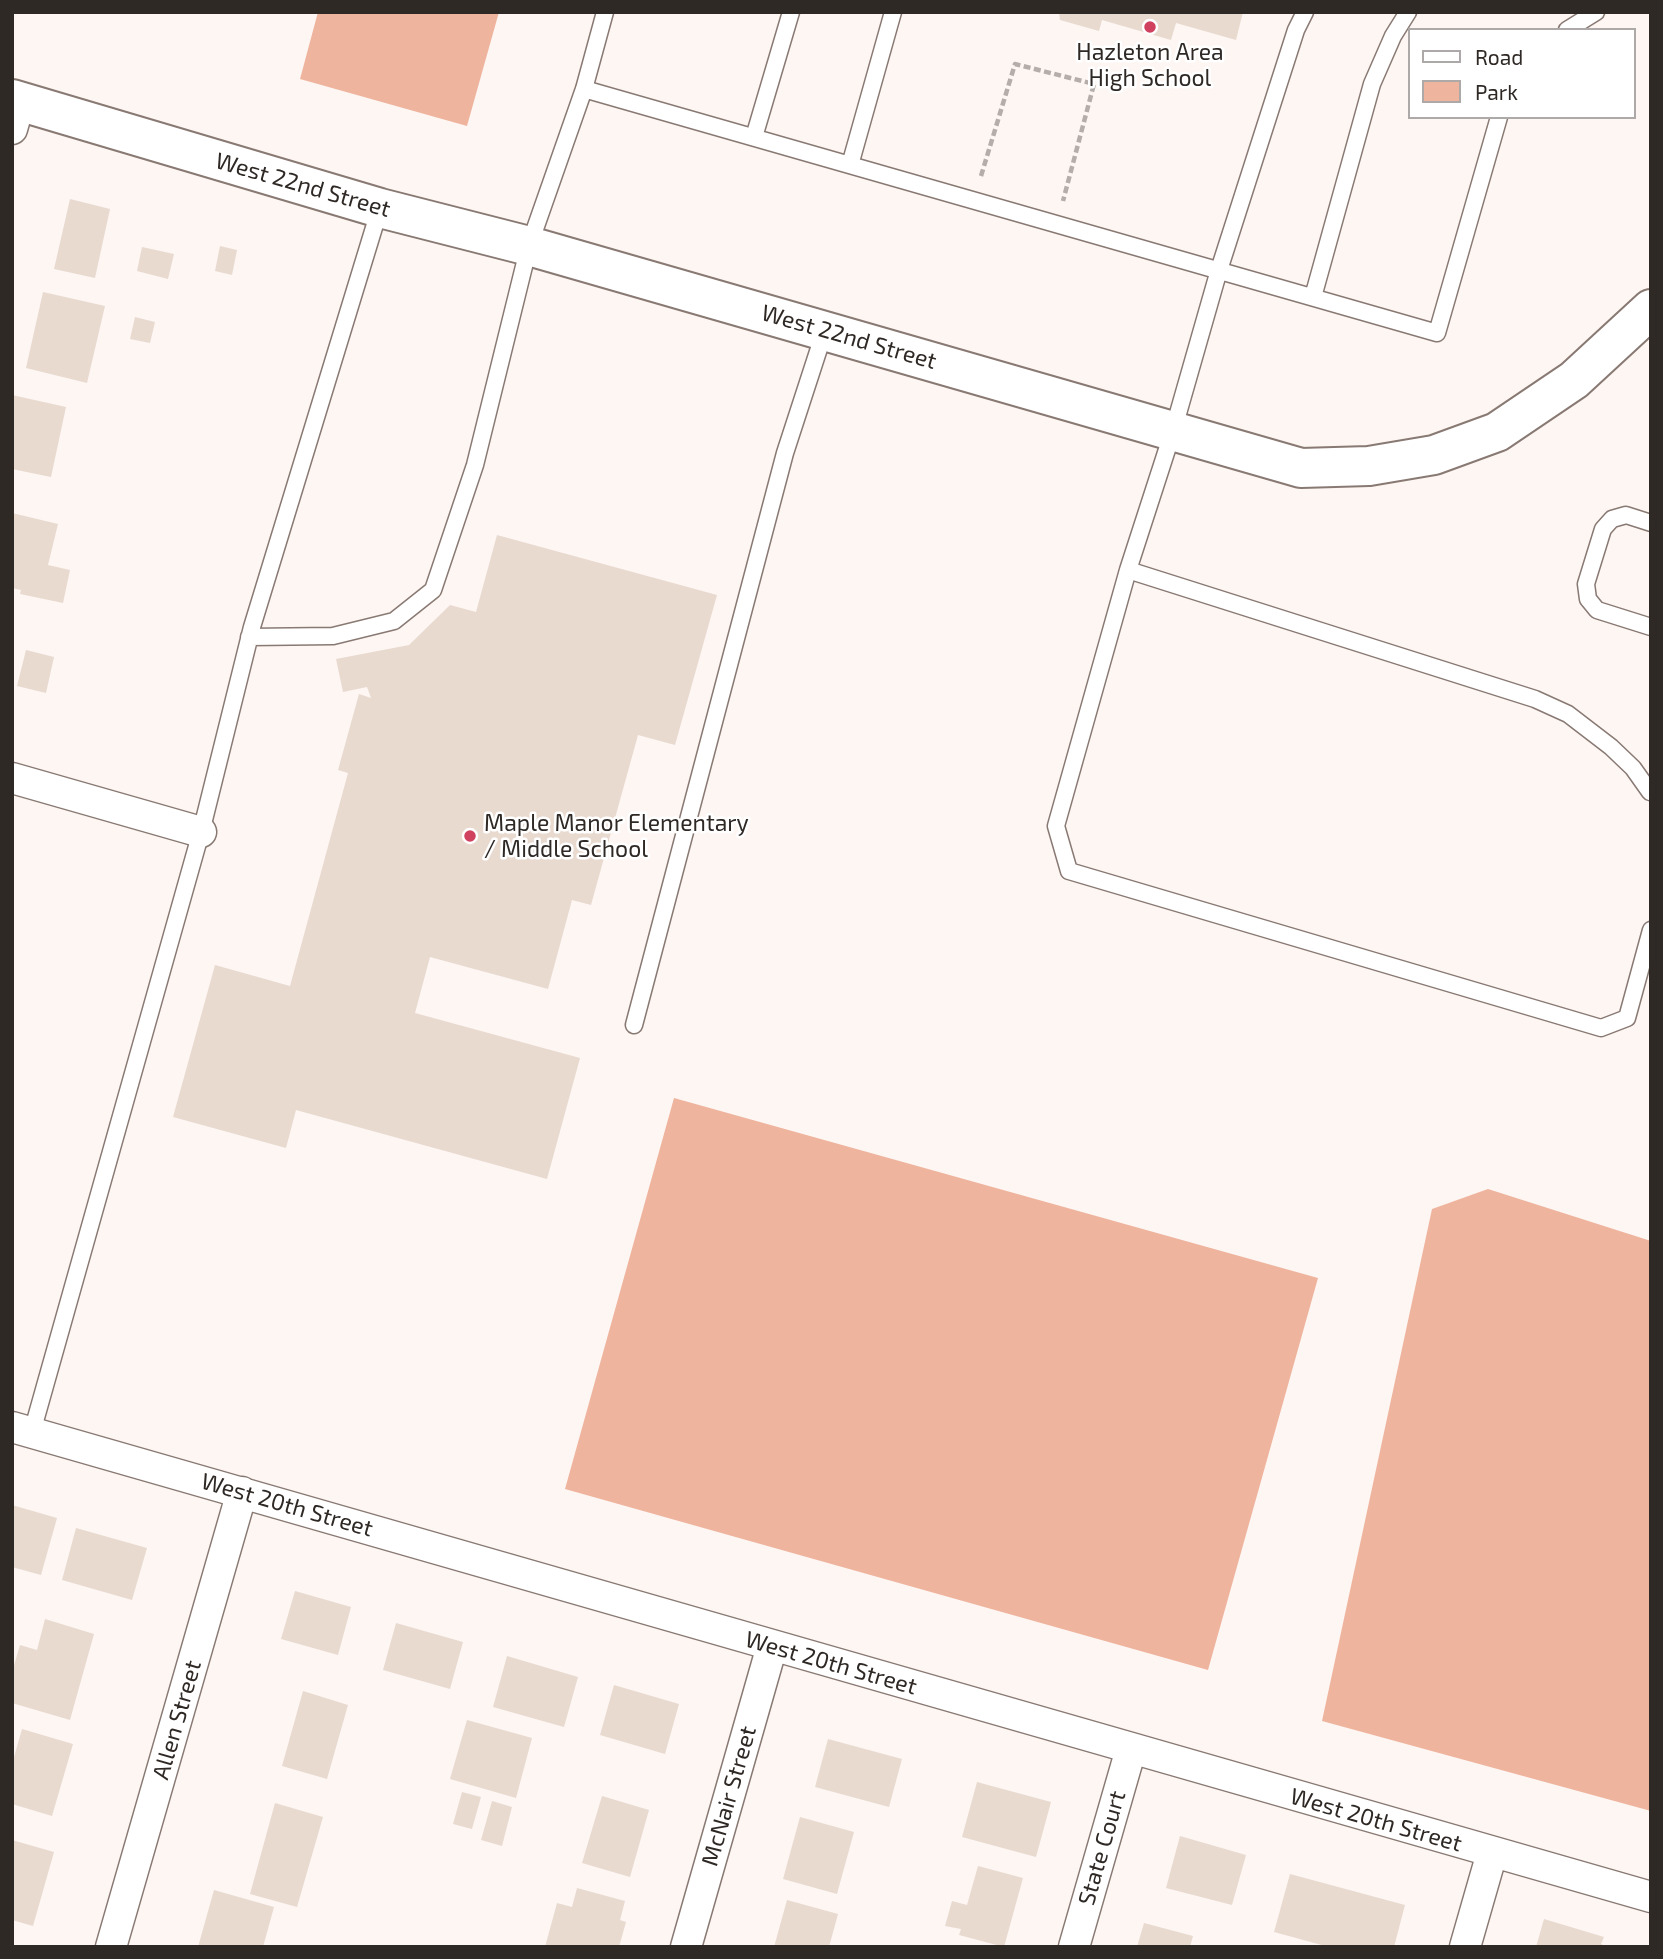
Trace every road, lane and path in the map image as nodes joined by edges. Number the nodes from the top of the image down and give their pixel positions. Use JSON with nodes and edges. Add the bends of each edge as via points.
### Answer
{"nodes":[{"id":1,"x":605,"y":12,"type":"edge"},
{"id":2,"x":791,"y":12,"type":"edge"},
{"id":3,"x":893,"y":12,"type":"edge"},
{"id":4,"x":1305,"y":12,"type":"edge"},
{"id":5,"x":1408,"y":12,"type":"edge"},
{"id":6,"x":1596,"y":12,"type":"edge"},
{"id":7,"x":1570,"y":28,"type":"edge"},
{"id":8,"x":583,"y":89,"type":"junction"},
{"id":9,"x":15,"y":110,"type":"edge"},
{"id":10,"x":1498,"y":119,"type":"edge"},
{"id":11,"x":754,"y":137,"type":"junction"},
{"id":12,"x":850,"y":165,"type":"junction"},
{"id":13,"x":973,"y":200,"type":"junction"},
{"id":14,"x":380,"y":208,"type":"junction"},
{"id":15,"x":1057,"y":224,"type":"junction"},
{"id":16,"x":529,"y":246,"type":"junction"},
{"id":17,"x":1219,"y":270,"type":"junction"},
{"id":18,"x":1313,"y":297,"type":"junction"},
{"id":19,"x":1651,"y":309,"type":"edge"},
{"id":20,"x":825,"y":330,"type":"junction"},
{"id":21,"x":1173,"y":431,"type":"junction"},
{"id":22,"x":1651,"y":523,"type":"edge"},
{"id":23,"x":1128,"y":570,"type":"junction"},
{"id":24,"x":1651,"y":627,"type":"edge"},
{"id":25,"x":249,"y":637,"type":"junction"},
{"id":26,"x":12,"y":778,"type":"edge"},
{"id":27,"x":1651,"y":792,"type":"edge"},
{"id":28,"x":201,"y":832,"type":"junction"},
{"id":29,"x":1650,"y":933,"type":"edge"},
{"id":30,"x":634,"y":1025,"type":"dead end"},
{"id":31,"x":22,"y":1429,"type":"edge"},
{"id":32,"x":242,"y":1492,"type":"junction"},
{"id":33,"x":772,"y":1646,"type":"junction"},
{"id":34,"x":1131,"y":1749,"type":"junction"},
{"id":35,"x":1492,"y":1853,"type":"junction"},
{"id":36,"x":1651,"y":1897,"type":"edge"},
{"id":37,"x":111,"y":1947,"type":"edge"},
{"id":38,"x":686,"y":1947,"type":"edge"},
{"id":39,"x":1074,"y":1947,"type":"edge"},
{"id":40,"x":1465,"y":1947,"type":"edge"}],
"edges":[{"from":1,"to":8,"type":"lane"},
{"from":2,"to":11,"type":"lane"},
{"from":3,"to":12,"type":"lane"},
{"from":4,"to":17,"type":"lane"},
{"from":5,"to":18,"type":"lane","via":[[1372,84]]},
{"from":6,"to":7,"type":"lane"},
{"from":8,"to":11,"type":"lane"},
{"from":8,"to":16,"type":"lane"},
{"from":9,"to":14,"type":"street","name":"West 22nd Street"},
{"from":10,"to":18,"type":"lane","via":[[1437,333]]},
{"from":11,"to":12,"type":"lane"},
{"from":12,"to":13,"type":"lane"},
{"from":13,"to":15,"type":"lane"},
{"from":13,"to":15,"type":"path","via":[[1015,64],[1094,84]]},
{"from":14,"to":16,"type":"street","name":"West 22nd Street"},
{"from":14,"to":25,"type":"lane"},
{"from":15,"to":17,"type":"lane"},
{"from":16,"to":20,"type":"street","name":"West 22nd Street"},
{"from":16,"to":25,"type":"lane","via":[[475,465],[433,590],[394,621],[332,636]]},
{"from":17,"to":18,"type":"lane"},
{"from":17,"to":21,"type":"lane"},
{"from":19,"to":21,"type":"street","name":"West 22nd Street","via":[[1574,380],[1537,407],[1497,432],[1434,455],[1369,466],[1301,468]]},
{"from":20,"to":21,"type":"street","name":"West 22nd Street"},
{"from":20,"to":30,"type":"lane","via":[[781,466]]},
{"from":21,"to":23,"type":"lane"},
{"from":22,"to":24,"type":"lane","via":[[1626,515],[1612,519],[1603,529],[1586,584],[1588,599],[1597,610]]},
{"from":23,"to":27,"type":"lane","via":[[1535,699],[1568,714],[1611,747]]},
{"from":23,"to":29,"type":"lane","via":[[1056,826],[1069,871],[1601,1028],[1627,1018]]},
{"from":25,"to":28,"type":"lane"},
{"from":26,"to":28,"type":"street"},
{"from":28,"to":31,"type":"lane"},
{"from":31,"to":32,"type":"street","name":"West 20th Street"},
{"from":32,"to":33,"type":"street","name":"West 20th Street"},
{"from":32,"to":37,"type":"street","name":"Allen Street"},
{"from":33,"to":34,"type":"street","name":"West 20th Street"},
{"from":33,"to":38,"type":"street","name":"McNair Street"},
{"from":34,"to":35,"type":"street","name":"West 20th Street"},
{"from":34,"to":39,"type":"street","name":"State Court"},
{"from":35,"to":36,"type":"street","name":"West 20th Street"},
{"from":35,"to":40,"type":"street"}]}
